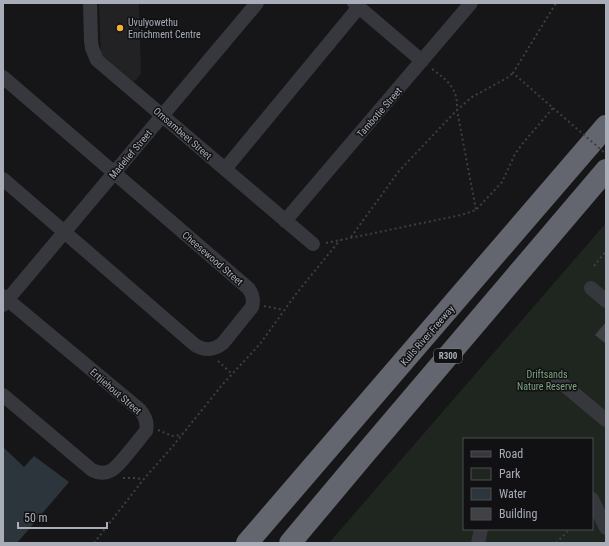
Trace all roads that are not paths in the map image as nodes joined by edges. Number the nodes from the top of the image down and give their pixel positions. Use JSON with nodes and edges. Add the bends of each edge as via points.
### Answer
{"nodes":[{"id":1,"x":90,"y":3,"type":"edge"},
{"id":2,"x":257,"y":3,"type":"edge"},
{"id":3,"x":471,"y":3,"type":"edge"},
{"id":4,"x":357,"y":5,"type":"edge"},
{"id":5,"x":422,"y":61,"type":"junction"},
{"id":6,"x":3,"y":77,"type":"edge"},
{"id":7,"x":162,"y":116,"type":"junction"},
{"id":8,"x":606,"y":126,"type":"edge"},
{"id":9,"x":225,"y":169,"type":"junction"},
{"id":10,"x":606,"y":170,"type":"edge"},
{"id":11,"x":114,"y":173,"type":"junction"},
{"id":12,"x":3,"y":179,"type":"edge"},
{"id":13,"x":285,"y":221,"type":"junction"},
{"id":14,"x":64,"y":232,"type":"junction"},
{"id":15,"x":313,"y":244,"type":"road end"},
{"id":16,"x":592,"y":288,"type":"dead end"},
{"id":17,"x":4,"y":300,"type":"edge"},
{"id":18,"x":606,"y":301,"type":"edge"},
{"id":19,"x":558,"y":380,"type":"dead end"},
{"id":20,"x":3,"y":395,"type":"edge"},
{"id":21,"x":606,"y":420,"type":"edge"},
{"id":22,"x":593,"y":501,"type":"edge"},
{"id":23,"x":606,"y":528,"type":"edge"},
{"id":24,"x":481,"y":530,"type":"edge"},
{"id":25,"x":247,"y":543,"type":"edge"},
{"id":26,"x":290,"y":543,"type":"edge"},
{"id":27,"x":478,"y":543,"type":"edge"}],
"edges":[{"from":1,"to":7,"type":"street","name":"Omsambeet Street","via":[[91,41],[98,60]]},
{"from":2,"to":7,"type":"street","name":"Madelief Street"},
{"from":3,"to":5,"type":"street","name":"Tambotie Street"},
{"from":4,"to":5,"type":"street"},
{"from":4,"to":9,"type":"street"},
{"from":5,"to":13,"type":"street","name":"Tambotie Street"},
{"from":6,"to":11,"type":"street","name":"Cheesewood Street"},
{"from":7,"to":9,"type":"street","name":"Omsambeet Street"},
{"from":7,"to":11,"type":"street","name":"Madelief Street"},
{"from":8,"to":25,"type":"highway","name":"Kuils River Freeway","number":"R300"},
{"from":9,"to":13,"type":"street","name":"Omsambeet Street"},
{"from":10,"to":26,"type":"highway","number":"R300"},
{"from":11,"to":14,"type":"street","name":"Madelief Street"},
{"from":11,"to":14,"type":"street","name":"Cheesewood Street","via":[[248,288],[253,304],[250,311],[223,343],[210,350],[195,345]]},
{"from":12,"to":14,"type":"street"},
{"from":13,"to":15,"type":"street","name":"Omsambeet Street"},
{"from":14,"to":17,"type":"street","name":"Madelief Street"},
{"from":16,"to":18,"type":"street"},
{"from":17,"to":20,"type":"street","name":"Ertjiehout Street","via":[[140,410],[145,417],[146,431],[115,468],[100,473],[92,470]]},
{"from":19,"to":21,"type":"street"},
{"from":22,"to":23,"type":"street"},
{"from":24,"to":27,"type":"street"}]}
